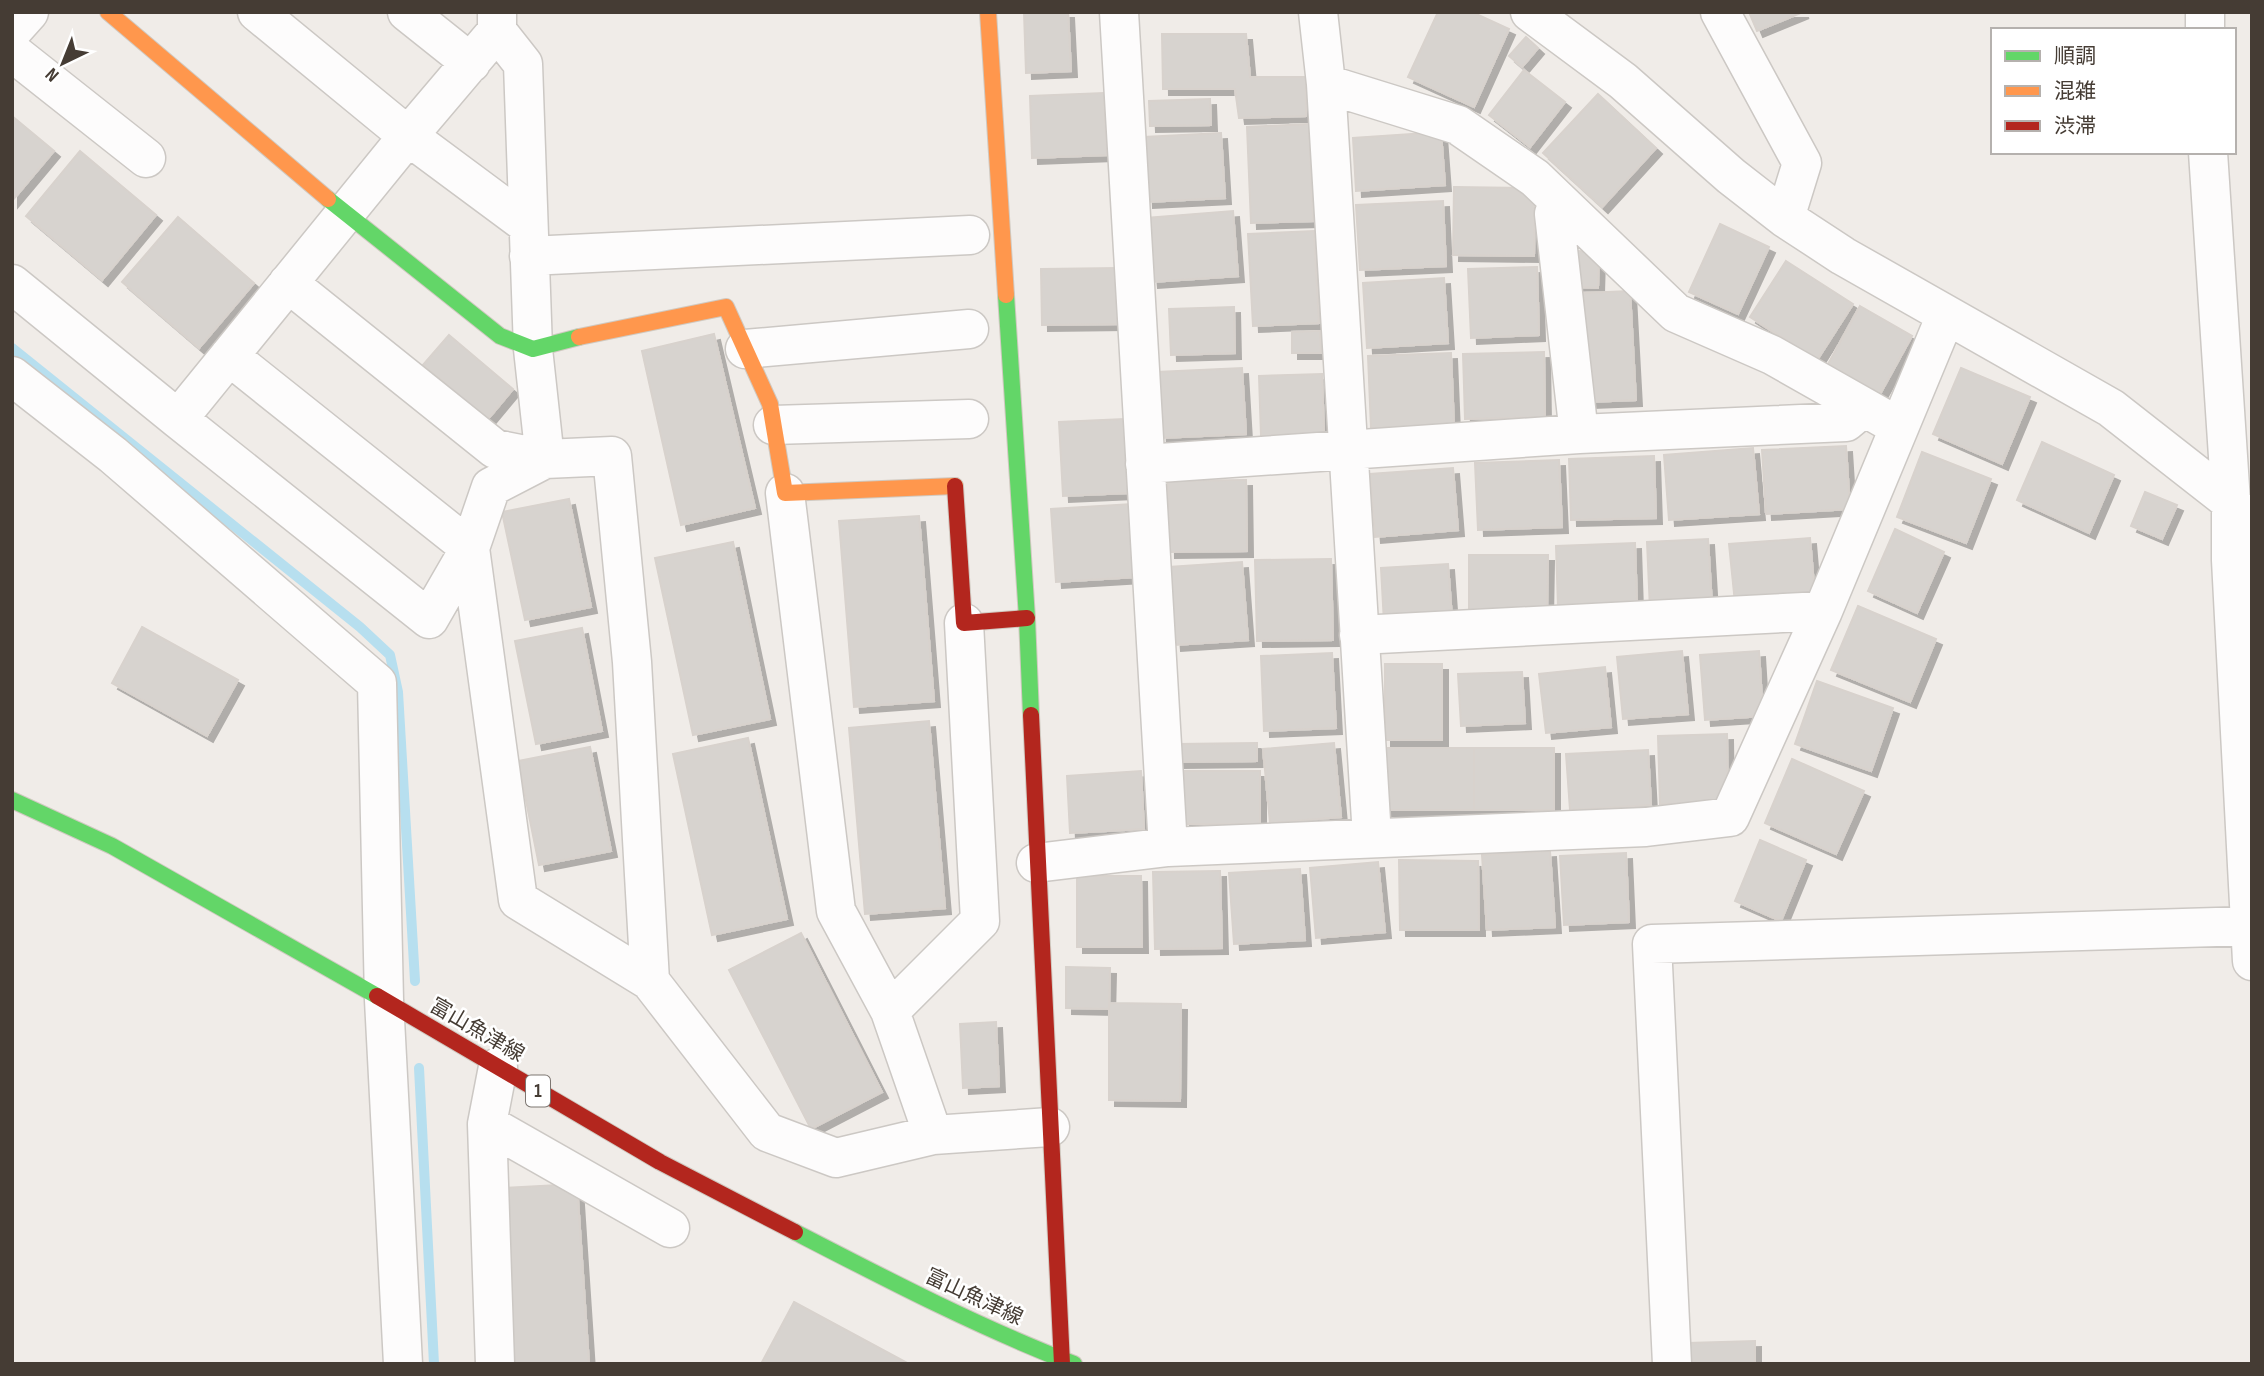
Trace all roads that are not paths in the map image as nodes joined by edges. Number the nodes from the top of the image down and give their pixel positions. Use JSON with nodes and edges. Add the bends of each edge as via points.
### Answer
{"nodes":[{"id":1,"x":29,"y":12,"type":"edge"},
{"id":2,"x":108,"y":12,"type":"edge"},
{"id":3,"x":257,"y":12,"type":"edge"},
{"id":4,"x":407,"y":12,"type":"edge"},
{"id":5,"x":988,"y":12,"type":"edge"},
{"id":6,"x":1119,"y":12,"type":"edge"},
{"id":7,"x":1318,"y":12,"type":"edge"},
{"id":8,"x":1530,"y":12,"type":"edge"},
{"id":9,"x":1720,"y":12,"type":"edge"},
{"id":10,"x":497,"y":22,"type":"edge"},
{"id":11,"x":12,"y":31,"type":"edge"},
{"id":12,"x":12,"y":52,"type":"edge"},
{"id":13,"x":471,"y":63,"type":"junction"},
{"id":14,"x":1326,"y":84,"type":"junction"},
{"id":15,"x":408,"y":136,"type":"junction"},
{"id":16,"x":2208,"y":154,"type":"edge"},
{"id":17,"x":146,"y":158,"type":"dead end"},
{"id":18,"x":1561,"y":204,"type":"junction"},
{"id":19,"x":345,"y":213,"type":"junction"},
{"id":20,"x":1785,"y":218,"type":"junction"},
{"id":21,"x":970,"y":235,"type":"dead end"},
{"id":22,"x":529,"y":241,"type":"junction"},
{"id":23,"x":288,"y":283,"type":"junction"},
{"id":24,"x":12,"y":284,"type":"edge"},
{"id":25,"x":1946,"y":315,"type":"junction"},
{"id":26,"x":969,"y":329,"type":"dead end"},
{"id":27,"x":533,"y":349,"type":"junction"},
{"id":28,"x":745,"y":349,"type":"junction"},
{"id":29,"x":229,"y":356,"type":"junction"},
{"id":30,"x":12,"y":376,"type":"edge"},
{"id":31,"x":1864,"y":407,"type":"junction"},
{"id":32,"x":177,"y":419,"type":"junction"},
{"id":33,"x":969,"y":419,"type":"dead end"},
{"id":34,"x":773,"y":425,"type":"junction"},
{"id":35,"x":1899,"y":428,"type":"junction"},
{"id":36,"x":1578,"y":434,"type":"junction"},
{"id":37,"x":1348,"y":449,"type":"junction"},
{"id":38,"x":545,"y":458,"type":"junction"},
{"id":39,"x":1144,"y":464,"type":"junction"},
{"id":40,"x":785,"y":494,"type":"junction"},
{"id":41,"x":2241,"y":514,"type":"edge"},
{"id":42,"x":470,"y":548,"type":"junction"},
{"id":43,"x":1823,"y":611,"type":"junction"},
{"id":44,"x":1027,"y":618,"type":"junction"},
{"id":45,"x":964,"y":623,"type":"junction"},
{"id":46,"x":1359,"y":635,"type":"junction"},
{"id":47,"x":12,"y":800,"type":"edge"},
{"id":48,"x":1371,"y":837,"type":"junction"},
{"id":49,"x":1168,"y":848,"type":"junction"},
{"id":50,"x":1036,"y":863,"type":"junction"},
{"id":51,"x":2251,"y":944,"type":"edge"},
{"id":52,"x":650,"y":981,"type":"junction"},
{"id":53,"x":384,"y":1000,"type":"junction"},
{"id":54,"x":890,"y":1011,"type":"junction"},
{"id":55,"x":498,"y":1067,"type":"junction"},
{"id":56,"x":487,"y":1124,"type":"junction"},
{"id":57,"x":1050,"y":1127,"type":"junction"},
{"id":58,"x":933,"y":1135,"type":"junction"},
{"id":59,"x":670,"y":1228,"type":"dead end"},
{"id":60,"x":1066,"y":1362,"type":"edge"},
{"id":61,"x":403,"y":1364,"type":"edge"},
{"id":62,"x":495,"y":1364,"type":"edge"},
{"id":63,"x":1672,"y":1364,"type":"edge"}],
"edges":[{"from":1,"to":11,"type":"street"},
{"from":2,"to":19,"type":"street"},
{"from":3,"to":15,"type":"street"},
{"from":4,"to":13,"type":"street"},
{"from":5,"to":44,"type":"street"},
{"from":6,"to":39,"type":"street"},
{"from":7,"to":14,"type":"street"},
{"from":8,"to":20,"type":"street","via":[[1623,81]]},
{"from":9,"to":20,"type":"street","via":[[1802,163]]},
{"from":10,"to":13,"type":"street"},
{"from":10,"to":22,"type":"street","via":[[523,64]]},
{"from":12,"to":17,"type":"street"},
{"from":13,"to":15,"type":"street"},
{"from":14,"to":18,"type":"street","via":[[1458,125],[1535,178]]},
{"from":14,"to":37,"type":"street"},
{"from":15,"to":19,"type":"street"},
{"from":15,"to":22,"type":"street"},
{"from":16,"to":41,"type":"street"},
{"from":18,"to":31,"type":"street","via":[[1676,313],[1772,355]]},
{"from":18,"to":36,"type":"street","via":[[1554,214]]},
{"from":19,"to":23,"type":"street"},
{"from":19,"to":27,"type":"street","via":[[500,336]]},
{"from":20,"to":25,"type":"street"},
{"from":21,"to":22,"type":"street"},
{"from":22,"to":27,"type":"street"},
{"from":23,"to":29,"type":"street"},
{"from":23,"to":38,"type":"street","via":[[495,449]]},
{"from":24,"to":32,"type":"street"},
{"from":25,"to":35,"type":"street"},
{"from":25,"to":41,"type":"street","via":[[2112,408]]},
{"from":26,"to":28,"type":"street"},
{"from":27,"to":28,"type":"street","via":[[726,307]]},
{"from":27,"to":38,"type":"street"},
{"from":28,"to":34,"type":"street","via":[[770,404]]},
{"from":29,"to":32,"type":"street"},
{"from":29,"to":42,"type":"street"},
{"from":30,"to":53,"type":"street","via":[[113,455],[377,683]]},
{"from":31,"to":35,"type":"street"},
{"from":31,"to":36,"type":"street","via":[[1846,422]]},
{"from":32,"to":42,"type":"street","via":[[429,619]]},
{"from":33,"to":34,"type":"street"},
{"from":34,"to":40,"type":"street"},
{"from":35,"to":43,"type":"street"},
{"from":36,"to":37,"type":"street"},
{"from":37,"to":39,"type":"street"},
{"from":37,"to":46,"type":"street"},
{"from":38,"to":42,"type":"street","via":[[491,487]]},
{"from":38,"to":52,"type":"street","via":[[612,456],[632,662]]},
{"from":39,"to":49,"type":"street"},
{"from":40,"to":45,"type":"street","via":[[955,486]]},
{"from":40,"to":54,"type":"street","via":[[836,911]]},
{"from":41,"to":51,"type":"street","via":[[2231,560]]},
{"from":42,"to":52,"type":"street","via":[[518,900]]},
{"from":43,"to":46,"type":"street"},
{"from":43,"to":48,"type":"street","via":[[1730,817],[1646,827]]},
{"from":44,"to":45,"type":"street"},
{"from":44,"to":50,"type":"street"},
{"from":45,"to":54,"type":"street","via":[[980,921]]},
{"from":46,"to":48,"type":"street"},
{"from":47,"to":53,"type":"street","name":"富山魚津線","number":"1","via":[[112,846]]},
{"from":48,"to":49,"type":"street"},
{"from":49,"to":50,"type":"street"},
{"from":50,"to":57,"type":"street"},
{"from":51,"to":63,"type":"street","via":[[1651,944]]},
{"from":52,"to":58,"type":"street","via":[[767,1132],[836,1158]]},
{"from":53,"to":55,"type":"street","name":"富山魚津線","number":"1"},
{"from":53,"to":61,"type":"street"},
{"from":54,"to":58,"type":"street"},
{"from":55,"to":56,"type":"street"},
{"from":55,"to":60,"type":"street","name":"富山魚津線","number":"1","via":[[672,1169],[876,1274]]},
{"from":56,"to":59,"type":"street"},
{"from":56,"to":62,"type":"street"},
{"from":57,"to":58,"type":"street"},
{"from":57,"to":60,"type":"street"}]}
